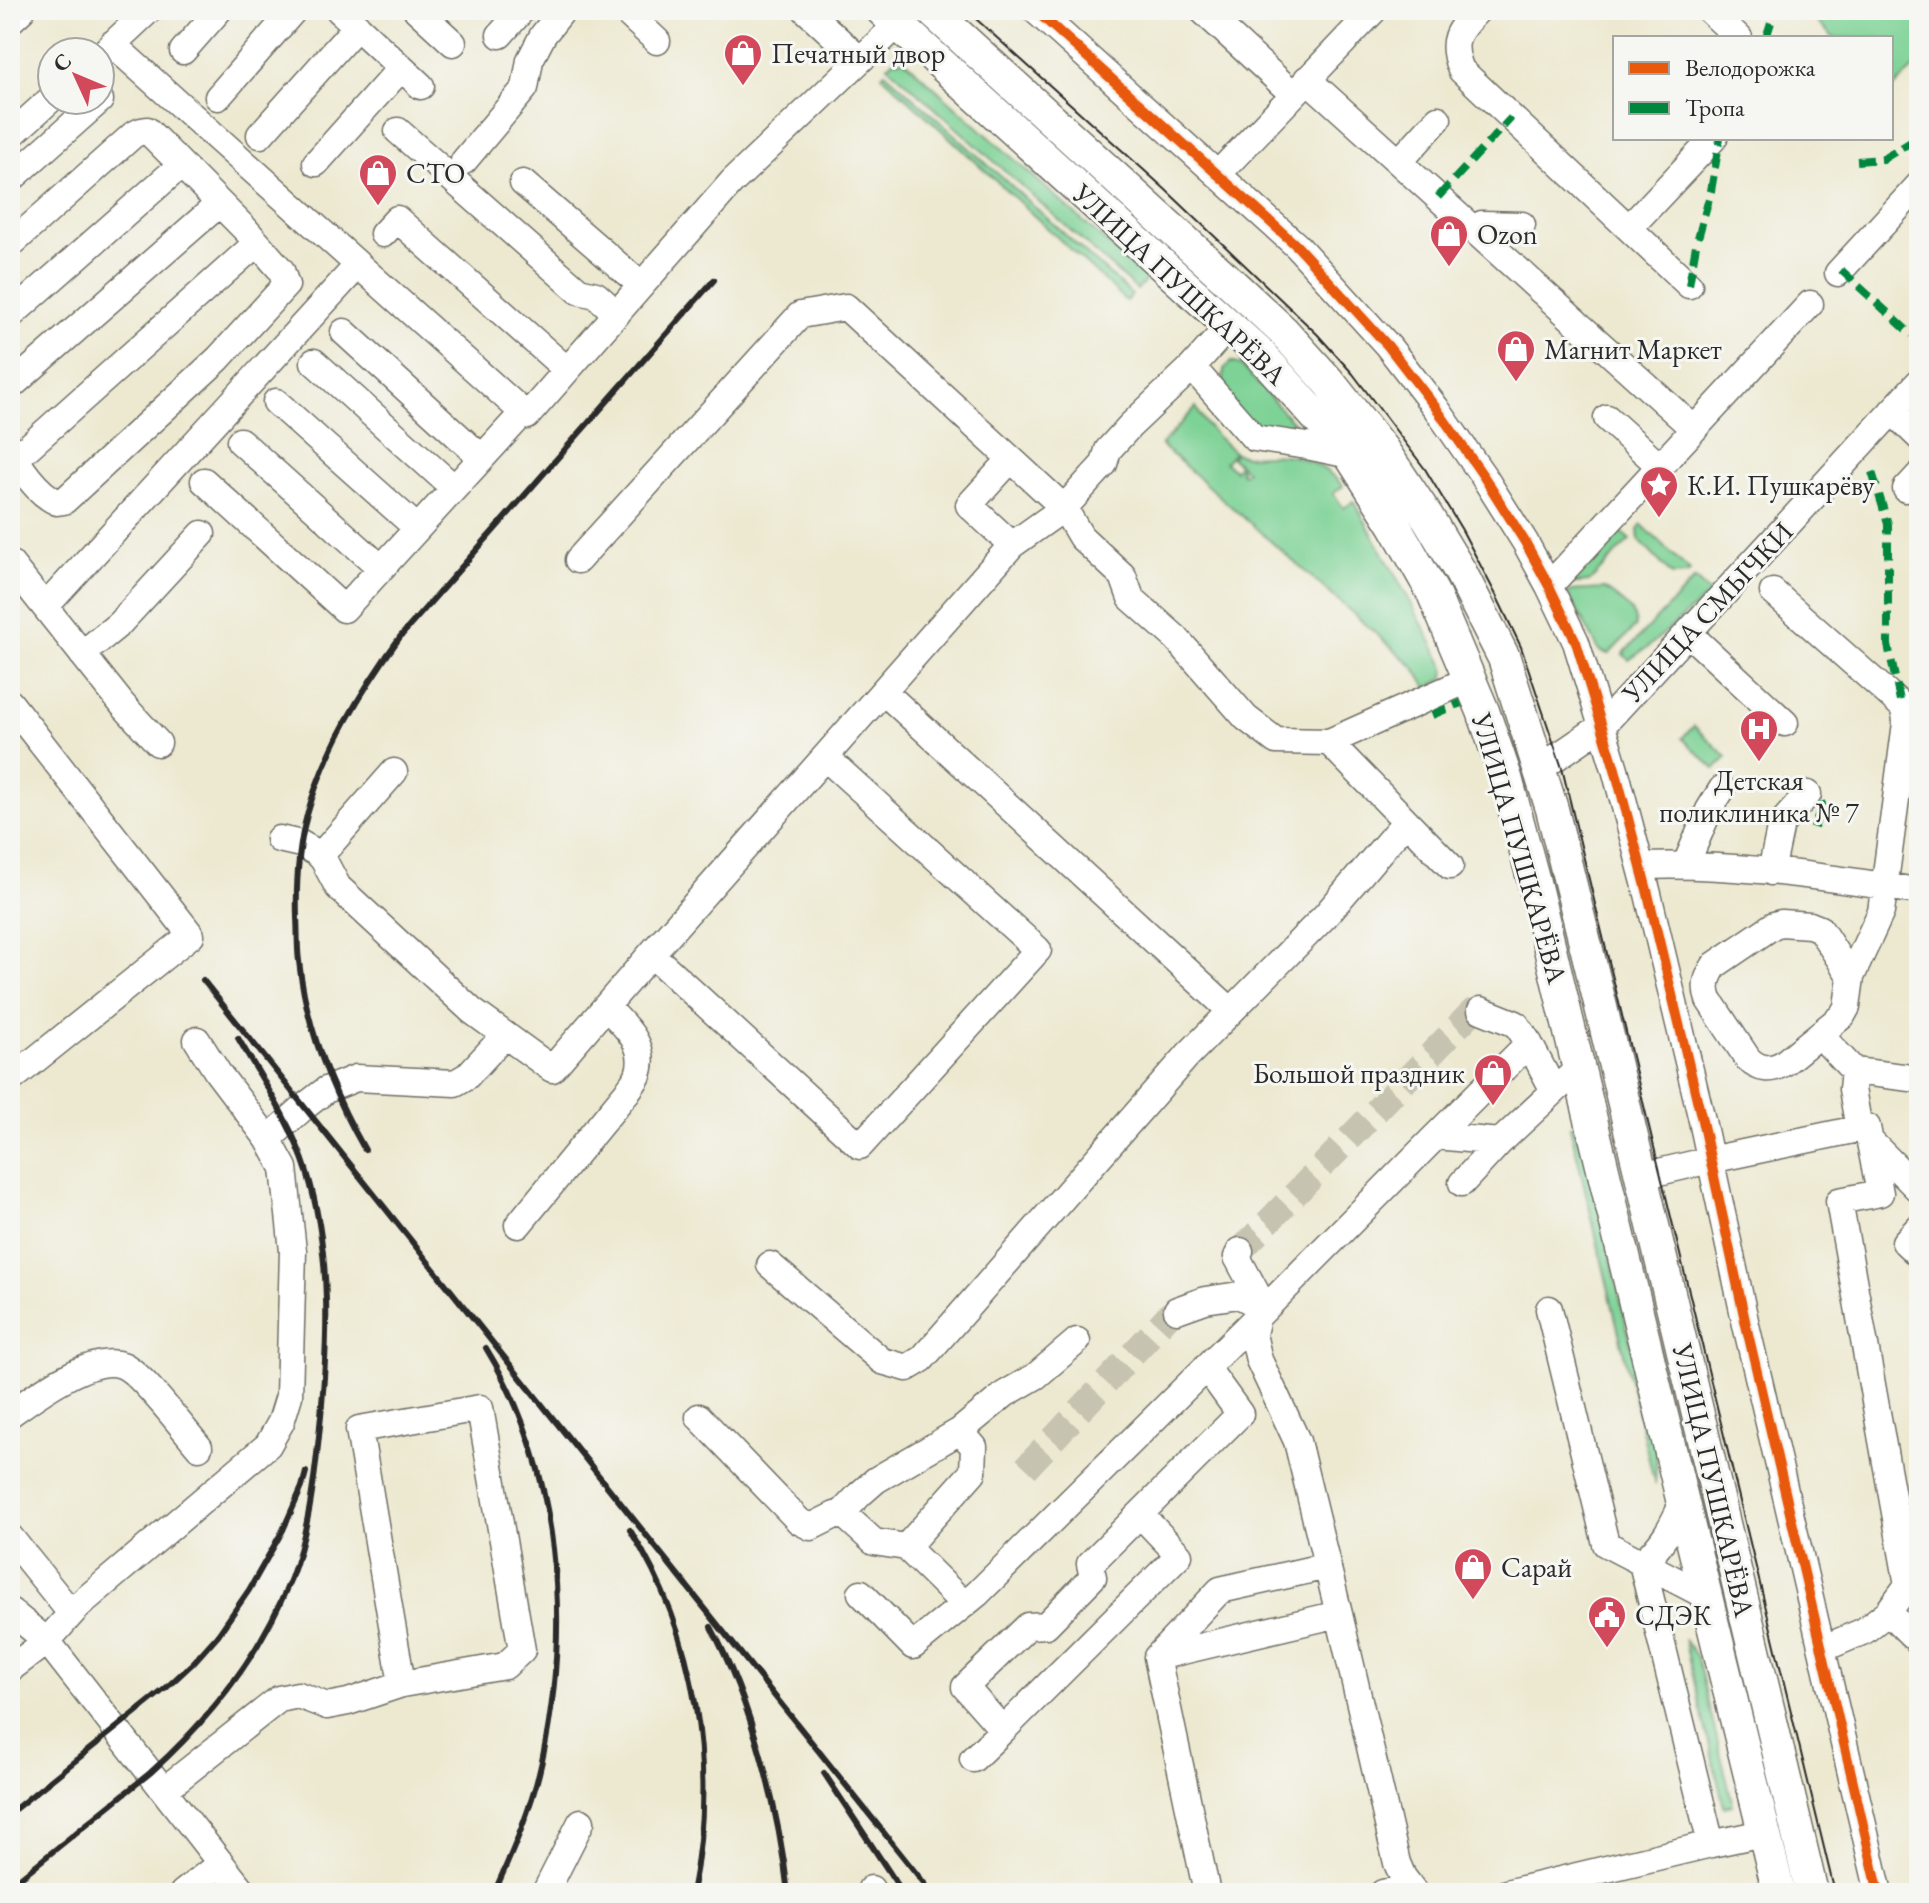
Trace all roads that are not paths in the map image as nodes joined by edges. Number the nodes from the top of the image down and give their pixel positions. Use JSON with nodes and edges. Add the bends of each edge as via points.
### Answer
{"nodes":[{"id":1,"x":22,"y":10,"type":"edge"},
{"id":2,"x":149,"y":10,"type":"edge"},
{"id":3,"x":219,"y":10,"type":"edge"},
{"id":4,"x":294,"y":10,"type":"edge"},
{"id":5,"x":417,"y":10,"type":"edge"},
{"id":6,"x":522,"y":10,"type":"edge"},
{"id":7,"x":563,"y":10,"type":"edge"},
{"id":8,"x":624,"y":10,"type":"edge"},
{"id":9,"x":806,"y":10,"type":"edge"},
{"id":10,"x":931,"y":10,"type":"edge"},
{"id":11,"x":1035,"y":10,"type":"edge"},
{"id":12,"x":1374,"y":10,"type":"edge"},
{"id":13,"x":1478,"y":10,"type":"edge"},
{"id":14,"x":1709,"y":10,"type":"edge"},
{"id":15,"x":1214,"y":14,"type":"edge"},
{"id":16,"x":897,"y":15,"type":"edge"},
{"id":17,"x":348,"y":18,"type":"edge"},
{"id":18,"x":10,"y":21,"type":"edge"},
{"id":19,"x":500,"y":35,"type":"dead end"},
{"id":20,"x":1737,"y":36,"type":"edge"},
{"id":21,"x":116,"y":41,"type":"edge"},
{"id":22,"x":657,"y":41,"type":"dead end"},
{"id":23,"x":453,"y":43,"type":"dead end"},
{"id":24,"x":183,"y":51,"type":"dead end"},
{"id":25,"x":116,"y":59,"type":"edge"},
{"id":26,"x":859,"y":59,"type":"junction"},
{"id":27,"x":401,"y":68,"type":"junction"},
{"id":28,"x":421,"y":86,"type":"dead end"},
{"id":29,"x":1300,"y":86,"type":"junction"},
{"id":30,"x":218,"y":97,"type":"dead end"},
{"id":31,"x":36,"y":112,"type":"edge"},
{"id":32,"x":82,"y":116,"type":"edge"},
{"id":33,"x":1438,"y":119,"type":"dead end"},
{"id":34,"x":398,"y":131,"type":"dead end"},
{"id":35,"x":260,"y":135,"type":"dead end"},
{"id":36,"x":10,"y":136,"type":"edge"},
{"id":37,"x":1712,"y":140,"type":"edge"},
{"id":38,"x":464,"y":161,"type":"dead end"},
{"id":39,"x":1399,"y":162,"type":"junction"},
{"id":40,"x":316,"y":163,"type":"dead end"},
{"id":41,"x":181,"y":165,"type":"junction"},
{"id":42,"x":1218,"y":174,"type":"junction"},
{"id":43,"x":10,"y":180,"type":"edge"},
{"id":44,"x":523,"y":183,"type":"dead end"},
{"id":45,"x":1919,"y":185,"type":"edge"},
{"id":46,"x":219,"y":204,"type":"junction"},
{"id":47,"x":1522,"y":225,"type":"dead end"},
{"id":48,"x":1629,"y":228,"type":"junction"},
{"id":49,"x":1476,"y":231,"type":"junction"},
{"id":50,"x":383,"y":234,"type":"dead end"},
{"id":51,"x":257,"y":243,"type":"junction"},
{"id":52,"x":10,"y":245,"type":"edge"},
{"id":53,"x":358,"y":265,"type":"junction"},
{"id":54,"x":1838,"y":273,"type":"dead end"},
{"id":55,"x":641,"y":285,"type":"junction"},
{"id":56,"x":1689,"y":285,"type":"dead end"},
{"id":57,"x":1252,"y":302,"type":"junction"},
{"id":58,"x":1810,"y":304,"type":"dead end"},
{"id":59,"x":617,"y":314,"type":"junction"},
{"id":60,"x":10,"y":316,"type":"edge"},
{"id":61,"x":1229,"y":326,"type":"junction"},
{"id":62,"x":344,"y":332,"type":"dead end"},
{"id":63,"x":314,"y":362,"type":"dead end"},
{"id":64,"x":1192,"y":367,"type":"junction"},
{"id":65,"x":567,"y":370,"type":"junction"},
{"id":66,"x":1919,"y":382,"type":"edge"},
{"id":67,"x":10,"y":387,"type":"edge"},
{"id":68,"x":276,"y":402,"type":"dead end"},
{"id":69,"x":1892,"y":411,"type":"junction"},
{"id":70,"x":523,"y":413,"type":"junction"},
{"id":71,"x":1607,"y":418,"type":"dead end"},
{"id":72,"x":1694,"y":429,"type":"junction"},
{"id":73,"x":1919,"y":437,"type":"edge"},
{"id":74,"x":240,"y":441,"type":"dead end"},
{"id":75,"x":12,"y":453,"type":"edge"},
{"id":76,"x":1350,"y":455,"type":"junction"},
{"id":77,"x":482,"y":458,"type":"junction"},
{"id":78,"x":1660,"y":466,"type":"junction"},
{"id":79,"x":1001,"y":470,"type":"dead end"},
{"id":80,"x":204,"y":481,"type":"dead end"},
{"id":81,"x":454,"y":488,"type":"junction"},
{"id":82,"x":1064,"y":508,"type":"junction"},
{"id":83,"x":417,"y":528,"type":"junction"},
{"id":84,"x":202,"y":534,"type":"dead end"},
{"id":85,"x":1012,"y":545,"type":"junction"},
{"id":86,"x":578,"y":560,"type":"dead end"},
{"id":87,"x":10,"y":563,"type":"edge"},
{"id":88,"x":381,"y":568,"type":"junction"},
{"id":89,"x":1549,"y":586,"type":"junction"},
{"id":90,"x":1773,"y":592,"type":"dead end"},
{"id":91,"x":45,"y":607,"type":"junction"},
{"id":92,"x":1688,"y":633,"type":"junction"},
{"id":93,"x":82,"y":654,"type":"junction"},
{"id":94,"x":1470,"y":679,"type":"junction"},
{"id":95,"x":883,"y":691,"type":"junction"},
{"id":96,"x":10,"y":703,"type":"edge"},
{"id":97,"x":1785,"y":723,"type":"dead end"},
{"id":98,"x":1912,"y":724,"type":"edge"},
{"id":99,"x":1602,"y":726,"type":"junction"},
{"id":100,"x":1329,"y":742,"type":"junction"},
{"id":101,"x":158,"y":743,"type":"dead end"},
{"id":102,"x":825,"y":757,"type":"junction"},
{"id":103,"x":1539,"y":769,"type":"junction"},
{"id":104,"x":394,"y":772,"type":"dead end"},
{"id":105,"x":1506,"y":778,"type":"junction"},
{"id":106,"x":1722,"y":789,"type":"dead end"},
{"id":107,"x":1808,"y":794,"type":"dead end"},
{"id":108,"x":1406,"y":821,"type":"junction"},
{"id":109,"x":279,"y":839,"type":"dead end"},
{"id":110,"x":320,"y":856,"type":"junction"},
{"id":111,"x":1686,"y":864,"type":"junction"},
{"id":112,"x":1450,"y":866,"type":"dead end"},
{"id":113,"x":1641,"y":866,"type":"junction"},
{"id":114,"x":1771,"y":872,"type":"junction"},
{"id":115,"x":1885,"y":886,"type":"junction"},
{"id":116,"x":1919,"y":891,"type":"edge"},
{"id":117,"x":651,"y":954,"type":"junction"},
{"id":118,"x":1851,"y":977,"type":"junction"},
{"id":119,"x":606,"y":1007,"type":"junction"},
{"id":120,"x":1481,"y":1010,"type":"dead end"},
{"id":121,"x":1231,"y":1011,"type":"junction"},
{"id":122,"x":505,"y":1035,"type":"junction"},
{"id":123,"x":1820,"y":1035,"type":"junction"},
{"id":124,"x":197,"y":1040,"type":"dead end"},
{"id":125,"x":1529,"y":1043,"type":"junction"},
{"id":126,"x":1579,"y":1068,"type":"junction"},
{"id":127,"x":1854,"y":1071,"type":"junction"},
{"id":128,"x":1919,"y":1079,"type":"edge"},
{"id":129,"x":10,"y":1080,"type":"edge"},
{"id":130,"x":1554,"y":1091,"type":"junction"},
{"id":131,"x":1864,"y":1135,"type":"junction"},
{"id":132,"x":1436,"y":1136,"type":"junction"},
{"id":133,"x":268,"y":1139,"type":"junction"},
{"id":134,"x":1500,"y":1142,"type":"junction"},
{"id":135,"x":1710,"y":1160,"type":"junction"},
{"id":136,"x":1642,"y":1176,"type":"junction"},
{"id":137,"x":1462,"y":1183,"type":"dead end"},
{"id":138,"x":1919,"y":1190,"type":"edge"},
{"id":139,"x":518,"y":1225,"type":"dead end"},
{"id":140,"x":1919,"y":1227,"type":"edge"},
{"id":141,"x":1240,"y":1251,"type":"dead end"},
{"id":142,"x":1919,"y":1255,"type":"edge"},
{"id":143,"x":770,"y":1265,"type":"dead end"},
{"id":144,"x":1549,"y":1309,"type":"dead end"},
{"id":145,"x":1177,"y":1310,"type":"tunnel mouth"},
{"id":146,"x":1261,"y":1313,"type":"junction"},
{"id":147,"x":1077,"y":1341,"type":"dead end"},
{"id":148,"x":1206,"y":1367,"type":"junction"},
{"id":149,"x":10,"y":1414,"type":"edge"},
{"id":150,"x":699,"y":1417,"type":"dead end"},
{"id":151,"x":960,"y":1431,"type":"junction"},
{"id":152,"x":199,"y":1447,"type":"dead end"},
{"id":153,"x":1683,"y":1503,"type":"junction"},
{"id":154,"x":842,"y":1513,"type":"junction"},
{"id":155,"x":1140,"y":1514,"type":"junction"},
{"id":156,"x":10,"y":1537,"type":"edge"},
{"id":157,"x":906,"y":1547,"type":"junction"},
{"id":158,"x":1642,"y":1563,"type":"junction"},
{"id":159,"x":1327,"y":1566,"type":"junction"},
{"id":160,"x":861,"y":1593,"type":"dead end"},
{"id":161,"x":1706,"y":1596,"type":"junction"},
{"id":162,"x":964,"y":1604,"type":"junction"},
{"id":163,"x":10,"y":1611,"type":"edge"},
{"id":164,"x":1888,"y":1612,"type":"junction"},
{"id":165,"x":71,"y":1613,"type":"junction"},
{"id":166,"x":1339,"y":1614,"type":"junction"},
{"id":167,"x":47,"y":1641,"type":"junction"},
{"id":168,"x":1919,"y":1642,"type":"edge"},
{"id":169,"x":1822,"y":1649,"type":"junction"},
{"id":170,"x":1157,"y":1657,"type":"junction"},
{"id":171,"x":10,"y":1669,"type":"edge"},
{"id":172,"x":402,"y":1684,"type":"junction"},
{"id":173,"x":1003,"y":1730,"type":"junction"},
{"id":174,"x":973,"y":1759,"type":"dead end"},
{"id":175,"x":164,"y":1790,"type":"junction"},
{"id":176,"x":581,"y":1822,"type":"dead end"},
{"id":177,"x":1763,"y":1833,"type":"junction"},
{"id":178,"x":1711,"y":1844,"type":"junction"},
{"id":179,"x":221,"y":1863,"type":"junction"},
{"id":180,"x":1412,"y":1890,"type":"edge"},
{"id":181,"x":183,"y":1893,"type":"edge"},
{"id":182,"x":244,"y":1893,"type":"edge"},
{"id":183,"x":545,"y":1893,"type":"edge"},
{"id":184,"x":1207,"y":1893,"type":"edge"},
{"id":185,"x":1383,"y":1893,"type":"edge"},
{"id":186,"x":1506,"y":1893,"type":"edge"},
{"id":187,"x":1779,"y":1893,"type":"edge"},
{"id":188,"x":1812,"y":1893,"type":"edge"},
{"id":189,"x":1879,"y":1893,"type":"edge"}],
"edges":[{"from":1,"to":18,"type":"street"},
{"from":2,"to":21,"type":"street"},
{"from":3,"to":24,"type":"street"},
{"from":4,"to":30,"type":"street"},
{"from":5,"to":23,"type":"street"},
{"from":6,"to":19,"type":"street"},
{"from":7,"to":38,"type":"street","via":[[530,60],[525,88]]},
{"from":8,"to":22,"type":"street"},
{"from":9,"to":26,"type":"street"},
{"from":10,"to":57,"type":"main road","name":"УЛИЦА ПУШКАРЁВА"},
{"from":11,"to":42,"type":"street"},
{"from":12,"to":29,"type":"street"},
{"from":13,"to":48,"type":"street","via":[[1455,38],[1461,70]]},
{"from":14,"to":20,"type":"street"},
{"from":15,"to":29,"type":"street"},
{"from":16,"to":26,"type":"street"},
{"from":16,"to":61,"type":"main road","name":"УЛИЦА ПУШКАРЁВА"},
{"from":17,"to":27,"type":"street"},
{"from":17,"to":35,"type":"street"},
{"from":25,"to":53,"type":"street"},
{"from":26,"to":55,"type":"street","via":[[732,182]]},
{"from":27,"to":28,"type":"street"},
{"from":27,"to":40,"type":"street"},
{"from":29,"to":39,"type":"street"},
{"from":29,"to":42,"type":"street"},
{"from":31,"to":36,"type":"street"},
{"from":32,"to":43,"type":"street"},
{"from":33,"to":39,"type":"street"},
{"from":34,"to":59,"type":"street","via":[[579,291],[596,295]]},
{"from":37,"to":48,"type":"street"},
{"from":39,"to":49,"type":"street"},
{"from":41,"to":46,"type":"street"},
{"from":41,"to":52,"type":"street","via":[[147,130],[141,131]]},
{"from":41,"to":60,"type":"street"},
{"from":42,"to":89,"type":"street","via":[[1297,246],[1388,346],[1484,477]]},
{"from":44,"to":55,"type":"street"},
{"from":45,"to":54,"type":"street"},
{"from":46,"to":51,"type":"street"},
{"from":46,"to":67,"type":"street"},
{"from":47,"to":49,"type":"street","via":[[1482,224]]},
{"from":48,"to":56,"type":"street"},
{"from":49,"to":72,"type":"street"},
{"from":50,"to":65,"type":"street","via":[[397,219]]},
{"from":51,"to":75,"type":"street"},
{"from":51,"to":75,"type":"street","via":[[281,270],[286,285],[218,359],[64,501],[44,494]]},
{"from":53,"to":70,"type":"street"},
{"from":53,"to":91,"type":"street"},
{"from":55,"to":59,"type":"street"},
{"from":57,"to":61,"type":"main road"},
{"from":57,"to":103,"type":"main road","name":"УЛИЦА ПУШКАРЁВА","via":[[1329,382],[1428,518],[1504,658]]},
{"from":58,"to":72,"type":"street"},
{"from":59,"to":65,"type":"street"},
{"from":61,"to":64,"type":"street"},
{"from":61,"to":76,"type":"main road","name":"УЛИЦА ПУШКАРЁВА"},
{"from":62,"to":77,"type":"street"},
{"from":63,"to":81,"type":"street"},
{"from":64,"to":76,"type":"street","via":[[1254,438]]},
{"from":64,"to":82,"type":"street","via":[[1108,450],[1104,464]]},
{"from":65,"to":70,"type":"street","via":[[527,416]]},
{"from":66,"to":69,"type":"street","name":"УЛИЦА СМЫЧКИ"},
{"from":68,"to":83,"type":"street"},
{"from":69,"to":73,"type":"street"},
{"from":69,"to":92,"type":"street","name":"УЛИЦА СМЫЧКИ"},
{"from":70,"to":77,"type":"street"},
{"from":71,"to":78,"type":"street"},
{"from":72,"to":78,"type":"street"},
{"from":74,"to":88,"type":"street"},
{"from":76,"to":94,"type":"main road","name":"УЛИЦА ПУШКАРЁВА","via":[[1433,593]]},
{"from":77,"to":81,"type":"street"},
{"from":78,"to":89,"type":"street"},
{"from":79,"to":85,"type":"street","via":[[969,505]]},
{"from":80,"to":88,"type":"street","via":[[344,609]]},
{"from":81,"to":83,"type":"street"},
{"from":82,"to":85,"type":"street"},
{"from":82,"to":86,"type":"street","via":[[846,307],[800,315]]},
{"from":82,"to":100,"type":"street","via":[[1081,537],[1123,576],[1131,598],[1176,638],[1246,718],[1276,741]]},
{"from":83,"to":88,"type":"street"},
{"from":84,"to":93,"type":"street","via":[[119,624]]},
{"from":85,"to":95,"type":"street"},
{"from":87,"to":91,"type":"street"},
{"from":89,"to":99,"type":"street","via":[[1576,642]]},
{"from":90,"to":98,"type":"street","via":[[1901,705]]},
{"from":91,"to":93,"type":"street"},
{"from":92,"to":97,"type":"street"},
{"from":92,"to":99,"type":"street","name":"УЛИЦА СМЫЧКИ"},
{"from":93,"to":101,"type":"street"},
{"from":94,"to":100,"type":"street"},
{"from":94,"to":105,"type":"main road","name":"УЛИЦА ПУШКАРЁВА"},
{"from":95,"to":102,"type":"street"},
{"from":95,"to":121,"type":"street"},
{"from":96,"to":129,"type":"street","via":[[191,935]]},
{"from":98,"to":115,"type":"street"},
{"from":99,"to":103,"type":"street","name":"УЛИЦА СМЫЧКИ"},
{"from":99,"to":113,"type":"street"},
{"from":100,"to":108,"type":"street"},
{"from":102,"to":117,"type":"street"},
{"from":102,"to":117,"type":"street","via":[[1038,950],[860,1146]]},
{"from":103,"to":105,"type":"main road","name":"УЛИЦА СМЫЧКИ"},
{"from":103,"to":136,"type":"main road","name":"УЛИЦА ПУШКАРЁВА"},
{"from":104,"to":110,"type":"street"},
{"from":105,"to":126,"type":"main road","name":"УЛИЦА ПУШКАРЁВА"},
{"from":106,"to":111,"type":"street"},
{"from":107,"to":114,"type":"street","via":[[1781,824]]},
{"from":108,"to":112,"type":"street"},
{"from":108,"to":121,"type":"street","via":[[1325,916]]},
{"from":109,"to":110,"type":"street"},
{"from":110,"to":122,"type":"street","via":[[338,887]]},
{"from":111,"to":113,"type":"street"},
{"from":111,"to":114,"type":"street"},
{"from":113,"to":135,"type":"street"},
{"from":114,"to":115,"type":"street"},
{"from":115,"to":116,"type":"street"},
{"from":115,"to":118,"type":"street","via":[[1881,912]]},
{"from":117,"to":119,"type":"street"},
{"from":118,"to":123,"type":"street","via":[[1844,1013]]},
{"from":118,"to":123,"type":"street","via":[[1820,929],[1781,923],[1709,974],[1709,1000],[1753,1065],[1778,1067]]},
{"from":119,"to":122,"type":"street","via":[[552,1069]]},
{"from":119,"to":139,"type":"street","via":[[636,1041],[638,1074]]},
{"from":120,"to":125,"type":"street","via":[[1516,1024]]},
{"from":121,"to":143,"type":"street","via":[[922,1359],[907,1368],[882,1361]]},
{"from":122,"to":133,"type":"street","via":[[455,1083],[356,1078],[326,1090]]},
{"from":123,"to":127,"type":"street"},
{"from":124,"to":133,"type":"street"},
{"from":125,"to":130,"type":"street"},
{"from":125,"to":132,"type":"street"},
{"from":126,"to":130,"type":"street"},
{"from":126,"to":153,"type":"main road","name":"УЛИЦА ПУШКАРЁВА"},
{"from":127,"to":128,"type":"street"},
{"from":127,"to":131,"type":"street","via":[[1852,1089]]},
{"from":130,"to":134,"type":"street"},
{"from":131,"to":135,"type":"street"},
{"from":131,"to":138,"type":"street"},
{"from":131,"to":164,"type":"street","via":[[1880,1193],[1839,1201],[1908,1585]]},
{"from":132,"to":134,"type":"street"},
{"from":132,"to":146,"type":"street"},
{"from":133,"to":165,"type":"street","via":[[284,1168],[293,1251],[289,1396],[281,1422],[268,1445]]},
{"from":134,"to":137,"type":"street"},
{"from":135,"to":136,"type":"street"},
{"from":135,"to":169,"type":"street"},
{"from":136,"to":188,"type":"main road","name":"УЛИЦА ПУШКАРЁВА"},
{"from":140,"to":142,"type":"street","via":[[1905,1242]]},
{"from":141,"to":146,"type":"street","via":[[1237,1257]]},
{"from":144,"to":158,"type":"street","via":[[1606,1544]]},
{"from":145,"to":146,"type":"street","via":[[1239,1295]]},
{"from":146,"to":148,"type":"street"},
{"from":146,"to":159,"type":"street","via":[[1253,1334],[1259,1360],[1297,1441]]},
{"from":147,"to":151,"type":"street"},
{"from":148,"to":155,"type":"street","via":[[1240,1414]]},
{"from":148,"to":162,"type":"street"},
{"from":149,"to":152,"type":"street","via":[[52,1384],[103,1363],[123,1365]]},
{"from":150,"to":154,"type":"street","via":[[799,1521],[811,1527]]},
{"from":151,"to":154,"type":"street","via":[[876,1480]]},
{"from":151,"to":157,"type":"street","via":[[974,1447],[973,1472]]},
{"from":153,"to":158,"type":"street","via":[[1661,1544]]},
{"from":153,"to":161,"type":"main road","name":"УЛИЦА ПУШКАРЁВА"},
{"from":154,"to":157,"type":"street","via":[[874,1542]]},
{"from":155,"to":173,"type":"street","via":[[1179,1555]]},
{"from":155,"to":173,"type":"street","via":[[1090,1564],[1093,1577],[1046,1625],[1028,1626],[965,1687]]},
{"from":156,"to":165,"type":"street"},
{"from":157,"to":162,"type":"street"},
{"from":158,"to":161,"type":"street"},
{"from":158,"to":178,"type":"street"},
{"from":159,"to":166,"type":"street"},
{"from":159,"to":170,"type":"street","via":[[1220,1590]]},
{"from":160,"to":162,"type":"street","via":[[913,1646]]},
{"from":161,"to":177,"type":"main road","name":"УЛИЦА ПУШКАРЁВА"},
{"from":163,"to":167,"type":"street"},
{"from":164,"to":168,"type":"street"},
{"from":164,"to":169,"type":"street","via":[[1864,1631]]},
{"from":165,"to":167,"type":"street"},
{"from":166,"to":170,"type":"street"},
{"from":166,"to":180,"type":"street","via":[[1397,1863]]},
{"from":167,"to":171,"type":"street"},
{"from":167,"to":175,"type":"street"},
{"from":169,"to":189,"type":"street"},
{"from":170,"to":184,"type":"street"},
{"from":172,"to":172,"type":"street","via":[[359,1429],[480,1408],[522,1650],[505,1666]]},
{"from":172,"to":175,"type":"street","via":[[327,1706],[298,1695],[279,1699]]},
{"from":173,"to":174,"type":"street"},
{"from":175,"to":179,"type":"street"},
{"from":176,"to":183,"type":"street"},
{"from":177,"to":178,"type":"street"},
{"from":177,"to":187,"type":"main road","name":"УЛИЦА ПУШКАРЁВА"},
{"from":178,"to":186,"type":"street"},
{"from":179,"to":181,"type":"street"},
{"from":179,"to":182,"type":"street"},
{"from":180,"to":185,"type":"street"}]}
